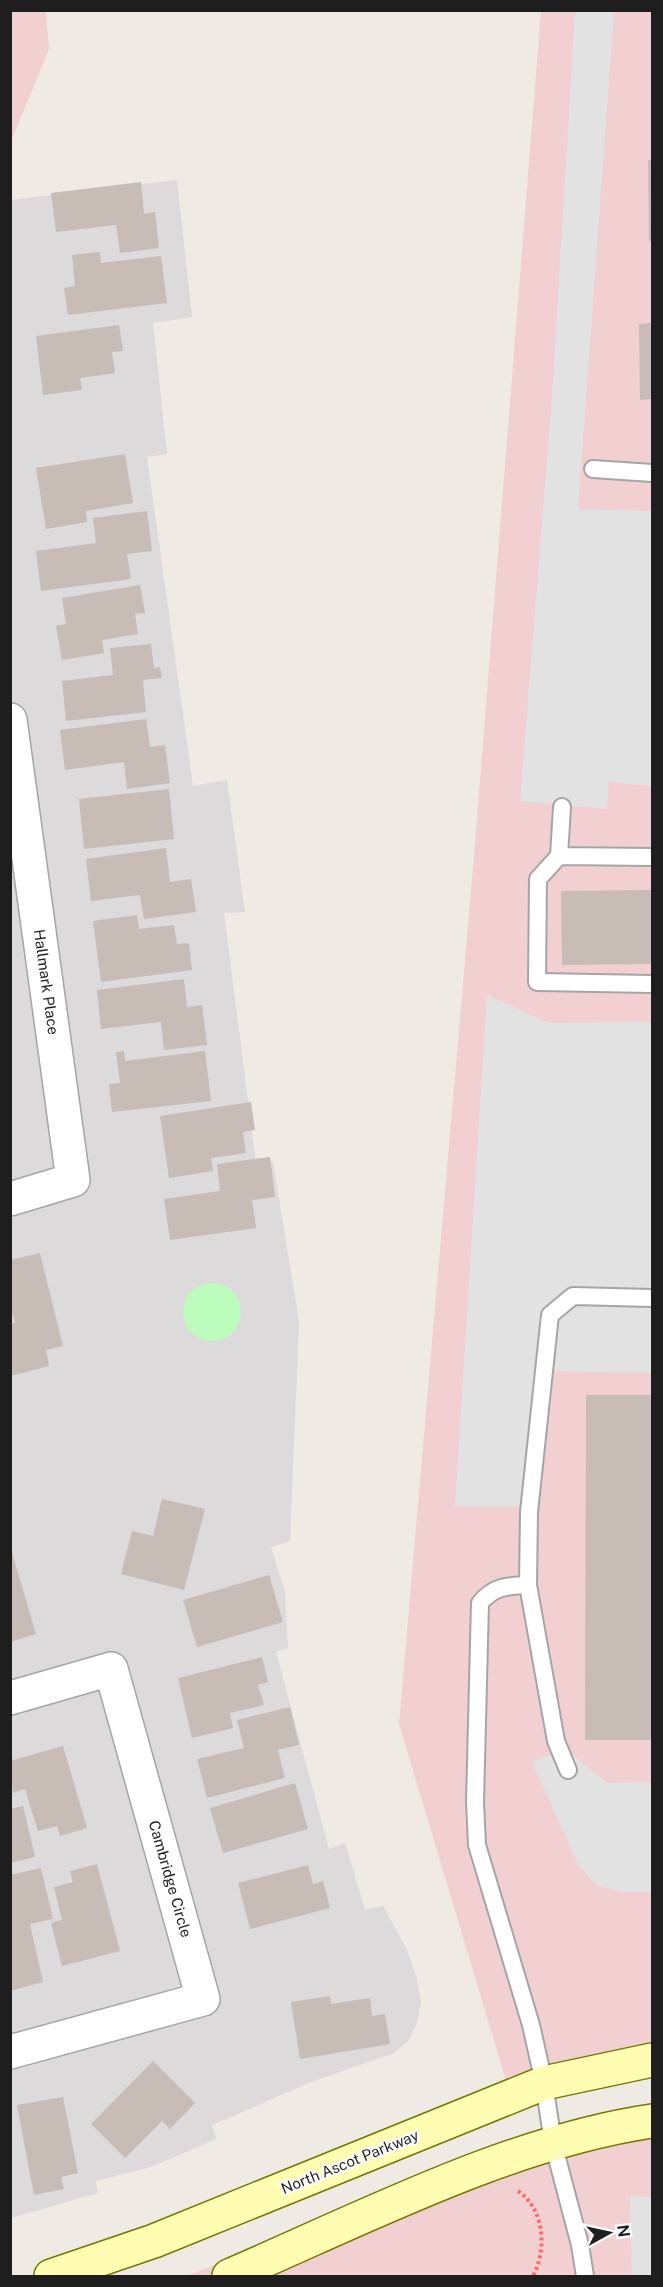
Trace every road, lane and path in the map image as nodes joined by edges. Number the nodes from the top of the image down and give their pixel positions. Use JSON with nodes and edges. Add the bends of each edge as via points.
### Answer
{"nodes":[{"id":1,"x":593,"y":469,"type":"dead end"},
{"id":2,"x":652,"y":473,"type":"edge"},
{"id":3,"x":10,"y":720,"type":"edge"},
{"id":4,"x":562,"y":807,"type":"dead end"},
{"id":5,"x":559,"y":856,"type":"junction"},
{"id":6,"x":652,"y":857,"type":"edge"},
{"id":7,"x":652,"y":984,"type":"edge"},
{"id":8,"x":10,"y":1199,"type":"edge"},
{"id":9,"x":652,"y":1298,"type":"edge"},
{"id":10,"x":528,"y":1585,"type":"junction"},
{"id":11,"x":10,"y":1698,"type":"edge"},
{"id":12,"x":568,"y":1770,"type":"dead end"},
{"id":13,"x":10,"y":2052,"type":"edge"},
{"id":14,"x":652,"y":2060,"type":"edge"},
{"id":15,"x":544,"y":2083,"type":"junction"},
{"id":16,"x":652,"y":2121,"type":"edge"},
{"id":17,"x":553,"y":2143,"type":"junction"},
{"id":18,"x":518,"y":2190,"type":"dead end"},
{"id":19,"x":51,"y":2277,"type":"edge"},
{"id":20,"x":230,"y":2277,"type":"edge"},
{"id":21,"x":533,"y":2277,"type":"edge"},
{"id":22,"x":585,"y":2277,"type":"edge"}],
"edges":[{"from":1,"to":2,"type":"lane"},
{"from":3,"to":8,"type":"street","name":"Hallmark Place","via":[[73,1180]]},
{"from":4,"to":5,"type":"lane"},
{"from":5,"to":6,"type":"lane"},
{"from":5,"to":7,"type":"lane","via":[[538,879],[537,982]]},
{"from":9,"to":10,"type":"lane","via":[[573,1296],[550,1315],[529,1512]]},
{"from":10,"to":12,"type":"lane","via":[[556,1741]]},
{"from":10,"to":15,"type":"lane","via":[[490,1591],[480,1604],[475,1802],[477,1845],[531,2025]]},
{"from":11,"to":13,"type":"street","name":"Cambridge Circle","via":[[111,1669],[203,1998]]},
{"from":14,"to":15,"type":"main road","name":"North Ascot Parkway"},
{"from":15,"to":17,"type":"lane"},
{"from":15,"to":19,"type":"main road","name":"North Ascot Parkway","via":[[154,2241]]},
{"from":16,"to":17,"type":"main road"},
{"from":17,"to":20,"type":"main road","via":[[452,2180]]},
{"from":17,"to":22,"type":"lane"},
{"from":18,"to":21,"type":"path","via":[[527,2197],[538,2217],[542,2255]]}]}
